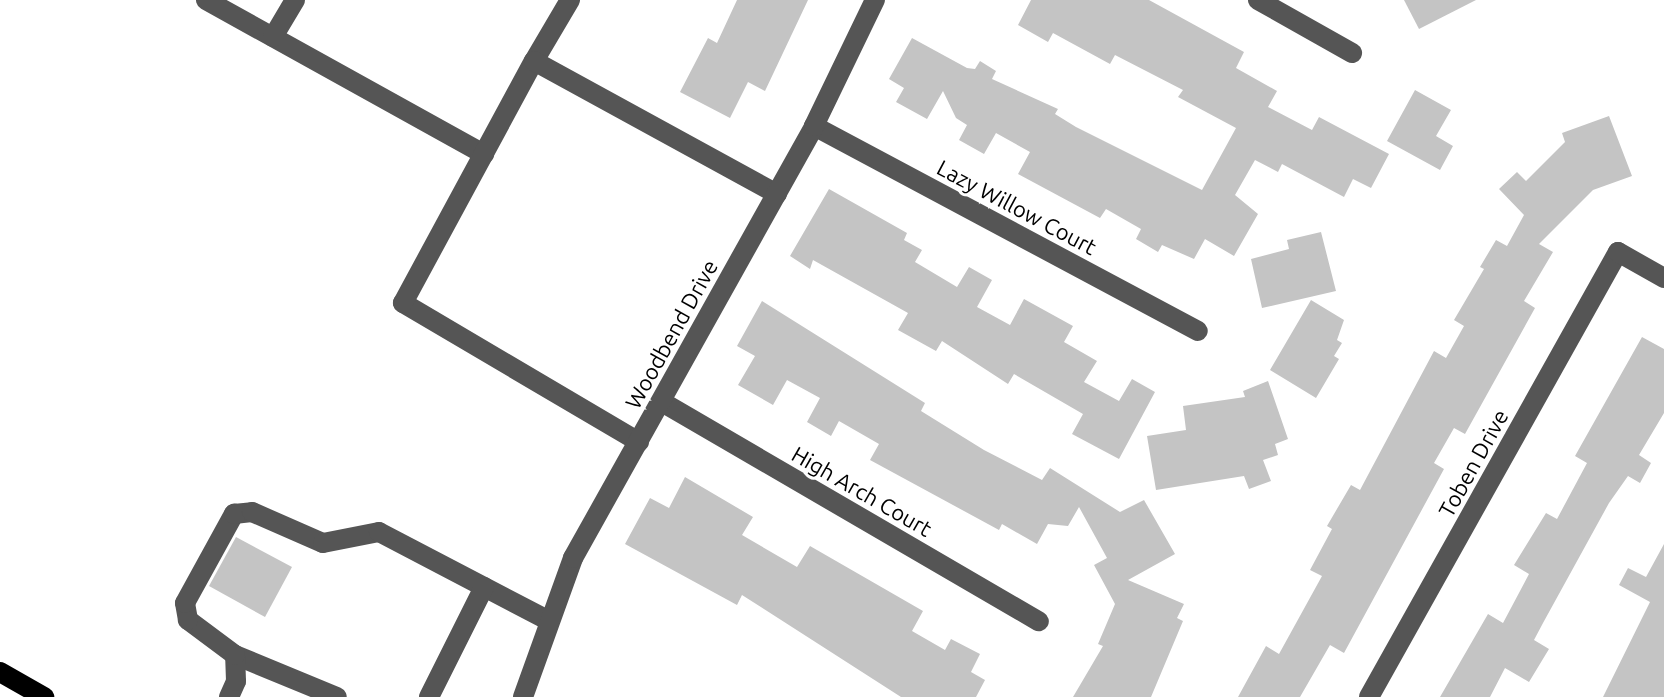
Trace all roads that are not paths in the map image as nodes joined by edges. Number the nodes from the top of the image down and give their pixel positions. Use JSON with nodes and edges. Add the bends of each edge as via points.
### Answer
{"nodes":[{"id":1,"x":206,"y":0,"type":"edge"},
{"id":2,"x":295,"y":0,"type":"edge"},
{"id":3,"x":570,"y":0,"type":"edge"},
{"id":4,"x":875,"y":0,"type":"edge"},
{"id":5,"x":1258,"y":0,"type":"edge"},
{"id":6,"x":273,"y":37,"type":"junction"},
{"id":7,"x":1352,"y":53,"type":"dead end"},
{"id":8,"x":534,"y":61,"type":"junction"},
{"id":9,"x":814,"y":126,"type":"junction"},
{"id":10,"x":484,"y":154,"type":"junction"},
{"id":11,"x":777,"y":194,"type":"junction"},
{"id":12,"x":1664,"y":278,"type":"edge"},
{"id":13,"x":1198,"y":331,"type":"dead end"},
{"id":14,"x":662,"y":402,"type":"junction"},
{"id":15,"x":639,"y":442,"type":"junction"},
{"id":16,"x":484,"y":587,"type":"junction"},
{"id":17,"x":549,"y":621,"type":"junction"},
{"id":18,"x":1039,"y":621,"type":"dead end"},
{"id":19,"x":235,"y":655,"type":"junction"},
{"id":20,"x":0,"y":672,"type":"edge"},
{"id":21,"x":44,"y":697,"type":"edge"},
{"id":22,"x":229,"y":697,"type":"edge"},
{"id":23,"x":337,"y":697,"type":"edge"},
{"id":24,"x":429,"y":697,"type":"edge"},
{"id":25,"x":523,"y":697,"type":"edge"},
{"id":26,"x":1369,"y":697,"type":"edge"}],
"edges":[{"from":1,"to":6,"type":"street"},
{"from":2,"to":6,"type":"street"},
{"from":3,"to":8,"type":"street"},
{"from":4,"to":9,"type":"street","name":"Woodbend Drive"},
{"from":5,"to":7,"type":"street"},
{"from":6,"to":10,"type":"street"},
{"from":8,"to":10,"type":"street"},
{"from":8,"to":11,"type":"street"},
{"from":9,"to":11,"type":"street","name":"Woodbend Drive"},
{"from":9,"to":13,"type":"street","name":"Lazy Willow Court"},
{"from":10,"to":15,"type":"street","via":[[403,303]]},
{"from":11,"to":14,"type":"street","name":"Woodbend Drive"},
{"from":12,"to":26,"type":"street","name":"Toben Drive","via":[[1618,252]]},
{"from":14,"to":15,"type":"street","name":"Woodbend Drive"},
{"from":14,"to":18,"type":"street","name":"High Arch Court"},
{"from":15,"to":17,"type":"street","name":"Woodbend Drive","via":[[573,558]]},
{"from":16,"to":17,"type":"street"},
{"from":16,"to":19,"type":"street","via":[[379,532],[323,543],[252,512],[234,514],[185,603],[188,620]]},
{"from":16,"to":24,"type":"street"},
{"from":17,"to":25,"type":"street","name":"Woodbend Drive"},
{"from":19,"to":22,"type":"street","via":[[236,681]]},
{"from":19,"to":23,"type":"street"},
{"from":20,"to":21,"type":"main road"}]}
